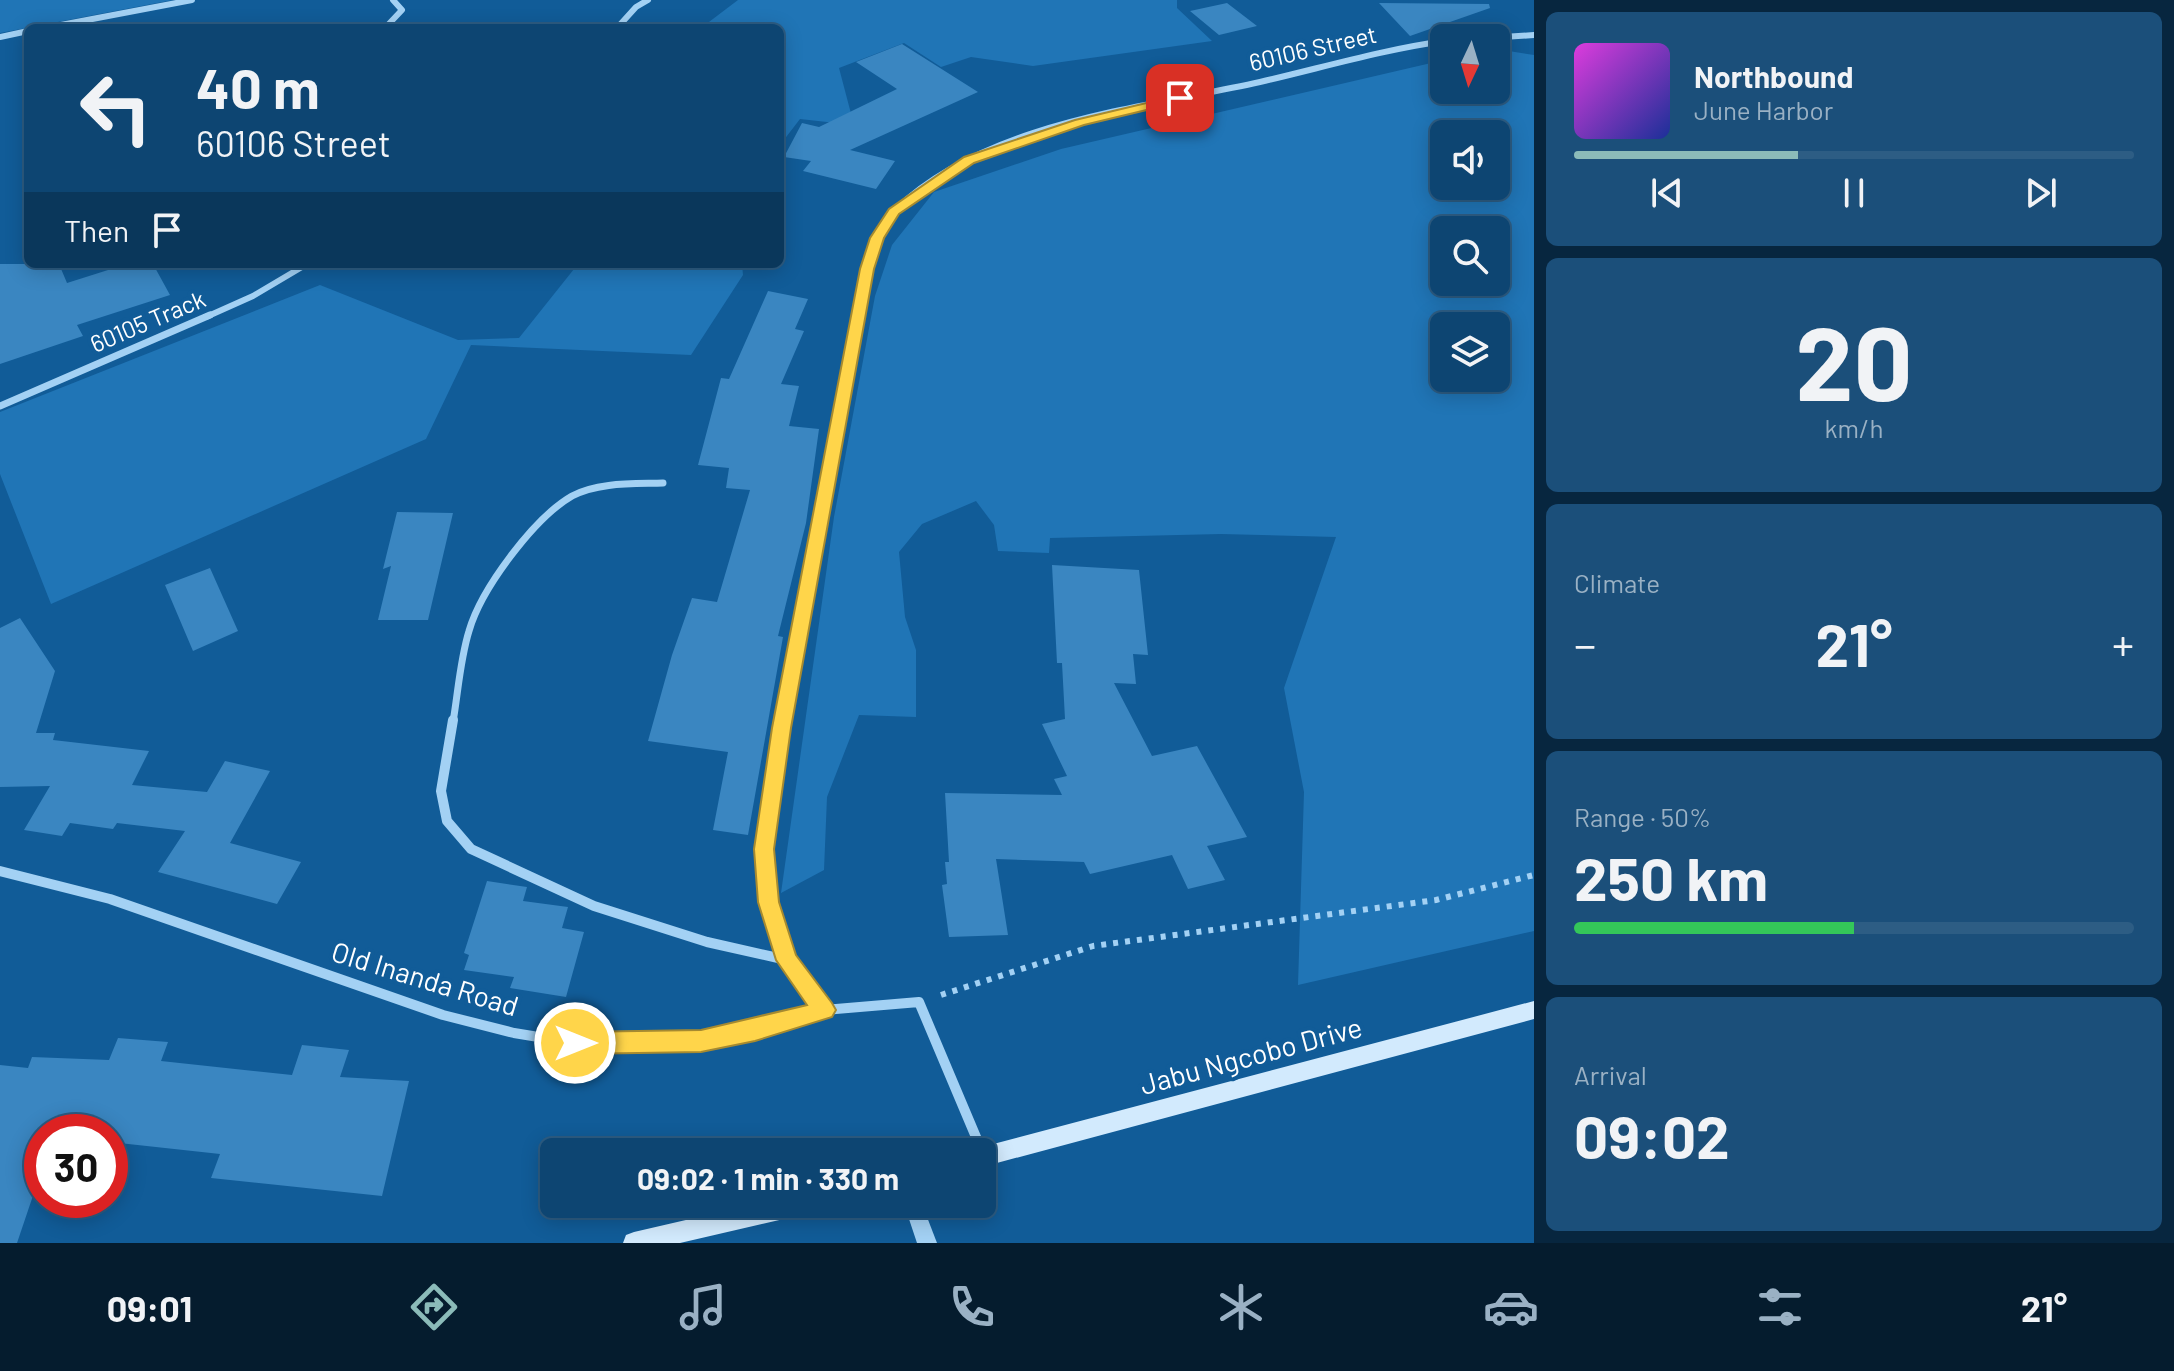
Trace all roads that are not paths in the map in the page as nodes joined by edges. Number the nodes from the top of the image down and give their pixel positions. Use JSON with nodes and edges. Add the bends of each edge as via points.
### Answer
{"nodes":[{"id":1,"x":192,"y":0,"type":"edge"},
{"id":2,"x":393,"y":0,"type":"edge"},
{"id":3,"x":648,"y":0,"type":"edge"},
{"id":4,"x":66,"y":24,"type":"edge"},
{"id":5,"x":389,"y":24,"type":"edge"},
{"id":6,"x":621,"y":24,"type":"edge"},
{"id":7,"x":24,"y":32,"type":"edge"},
{"id":8,"x":1534,"y":35,"type":"edge"},
{"id":9,"x":0,"y":37,"type":"edge"},
{"id":10,"x":1510,"y":37,"type":"edge"},
{"id":11,"x":1430,"y":44,"type":"edge"},
{"id":12,"x":300,"y":268,"type":"edge"},
{"id":13,"x":0,"y":406,"type":"edge"},
{"id":14,"x":663,"y":483,"type":"dead end"},
{"id":15,"x":0,"y":871,"type":"edge"},
{"id":16,"x":787,"y":960,"type":"junction"},
{"id":17,"x":824,"y":1010,"type":"junction"},
{"id":18,"x":1534,"y":1010,"type":"edge"},
{"id":19,"x":975,"y":1138,"type":"edge"},
{"id":20,"x":996,"y":1154,"type":"edge"},
{"id":21,"x":741,"y":1218,"type":"edge"},
{"id":22,"x":918,"y":1218,"type":"edge"},
{"id":23,"x":634,"y":1243,"type":"edge"},
{"id":24,"x":927,"y":1243,"type":"edge"}],
"edges":[{"from":1,"to":4,"type":"street"},
{"from":2,"to":5,"type":"street","via":[[402,10]]},
{"from":3,"to":6,"type":"street"},
{"from":7,"to":9,"type":"street"},
{"from":8,"to":10,"type":"street"},
{"from":11,"to":16,"type":"street","name":"60106 Street","via":[[1153,104],[1029,138],[969,160],[894,212],[877,238],[867,269],[776,758],[764,849],[769,902]]},
{"from":12,"to":13,"type":"street","name":"60105 Track","via":[[253,296]]},
{"from":14,"to":16,"type":"street","via":[[613,485],[574,495],[539,521],[496,578],[469,630],[441,791],[447,821],[471,849],[594,906],[707,942]]},
{"from":15,"to":17,"type":"street","name":"Old Inanda Road","via":[[110,899],[443,1015],[514,1033],[575,1043],[701,1041]]},
{"from":16,"to":17,"type":"street","name":"60106 Street"},
{"from":17,"to":19,"type":"street","name":"Old Inanda Road","via":[[919,1002]]},
{"from":18,"to":20,"type":"main road","name":"Jabu Ngcobo Drive"},
{"from":21,"to":23,"type":"main road"},
{"from":22,"to":24,"type":"street"}]}
